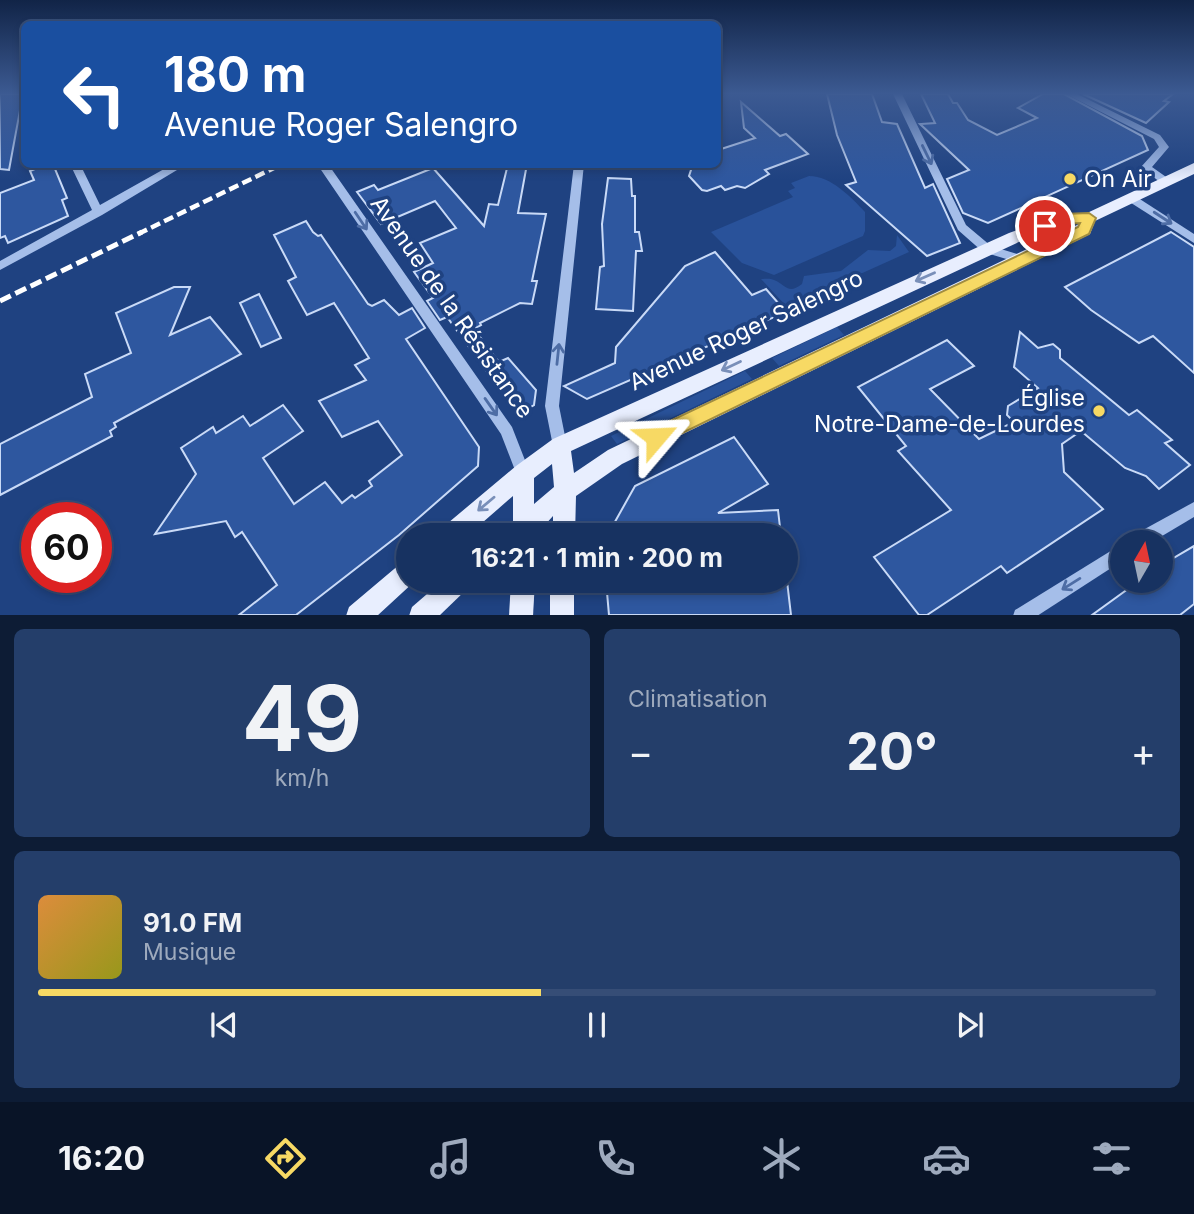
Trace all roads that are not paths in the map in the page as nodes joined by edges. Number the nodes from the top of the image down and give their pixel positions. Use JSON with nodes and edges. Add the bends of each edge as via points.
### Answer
{"nodes":[{"id":1,"x":911,"y":123,"type":"edge"},
{"id":2,"x":1128,"y":123,"type":"edge"},
{"id":3,"x":77,"y":168,"type":"edge"},
{"id":4,"x":175,"y":168,"type":"edge"},
{"id":5,"x":325,"y":168,"type":"edge"},
{"id":6,"x":579,"y":168,"type":"edge"},
{"id":7,"x":1194,"y":168,"type":"edge"},
{"id":8,"x":1165,"y":181,"type":"junction"},
{"id":9,"x":1132,"y":198,"type":"junction"},
{"id":10,"x":98,"y":212,"type":"junction"},
{"id":11,"x":1089,"y":218,"type":"junction"},
{"id":12,"x":1194,"y":239,"type":"edge"},
{"id":13,"x":987,"y":249,"type":"junction"},
{"id":14,"x":1020,"y":259,"type":"junction"},
{"id":15,"x":0,"y":266,"type":"edge"},
{"id":16,"x":560,"y":446,"type":"junction"},
{"id":17,"x":523,"y":473,"type":"junction"},
{"id":18,"x":565,"y":491,"type":"junction"},
{"id":19,"x":1194,"y":509,"type":"edge"},
{"id":20,"x":465,"y":523,"type":"edge"},
{"id":21,"x":521,"y":523,"type":"edge"},
{"id":22,"x":531,"y":523,"type":"edge"},
{"id":23,"x":564,"y":523,"type":"edge"},
{"id":24,"x":1158,"y":530,"type":"edge"},
{"id":25,"x":1110,"y":559,"type":"edge"},
{"id":26,"x":396,"y":582,"type":"edge"},
{"id":27,"x":446,"y":593,"type":"edge"},
{"id":28,"x":522,"y":593,"type":"edge"},
{"id":29,"x":562,"y":593,"type":"edge"},
{"id":30,"x":358,"y":615,"type":"edge"},
{"id":31,"x":421,"y":615,"type":"edge"},
{"id":32,"x":521,"y":615,"type":"edge"},
{"id":33,"x":562,"y":615,"type":"edge"},
{"id":34,"x":1021,"y":615,"type":"edge"}],
"edges":[{"from":1,"to":13,"type":"street","one_way":true,"via":[[962,227]]},
{"from":2,"to":8,"type":"street","via":[[1157,137],[1164,147],[1146,167]]},
{"from":3,"to":10,"type":"street"},
{"from":4,"to":10,"type":"street"},
{"from":5,"to":17,"type":"street","name":"Avenue de la Résistance","one_way":true,"via":[[507,430]]},
{"from":16,"to":6,"type":"street","one_way":true,"via":[[552,406]]},
{"from":7,"to":8,"type":"main road","name":"Avenue Roger Salengro"},
{"from":8,"to":9,"type":"main road","name":"Avenue Roger Salengro"},
{"from":9,"to":11,"type":"main road","name":"Avenue Roger Salengro"},
{"from":9,"to":12,"type":"street","one_way":true},
{"from":10,"to":15,"type":"street"},
{"from":11,"to":13,"type":"main road","name":"Avenue Roger Salengro","via":[[1063,219]]},
{"from":11,"to":14,"type":"main road","name":"Avenue Roger Salengro","via":[[1084,230]]},
{"from":13,"to":14,"type":"street"},
{"from":13,"to":16,"type":"main road","name":"Avenue Roger Salengro","one_way":true},
{"from":14,"to":18,"type":"main road","name":"Avenue Roger Salengro","via":[[615,457]]},
{"from":16,"to":17,"type":"main road","name":"Avenue Roger Salengro"},
{"from":16,"to":18,"type":"main road"},
{"from":17,"to":20,"type":"main road","name":"Avenue Roger Salengro","one_way":true},
{"from":17,"to":21,"type":"main road","name":"Avenue de la Résistance"},
{"from":18,"to":22,"type":"main road","name":"Avenue Roger Salengro"},
{"from":18,"to":23,"type":"main road"},
{"from":19,"to":24,"type":"street"},
{"from":25,"to":34,"type":"street","one_way":true},
{"from":26,"to":30,"type":"main road"},
{"from":27,"to":31,"type":"main road"},
{"from":28,"to":32,"type":"main road"},
{"from":29,"to":33,"type":"main road"}]}
